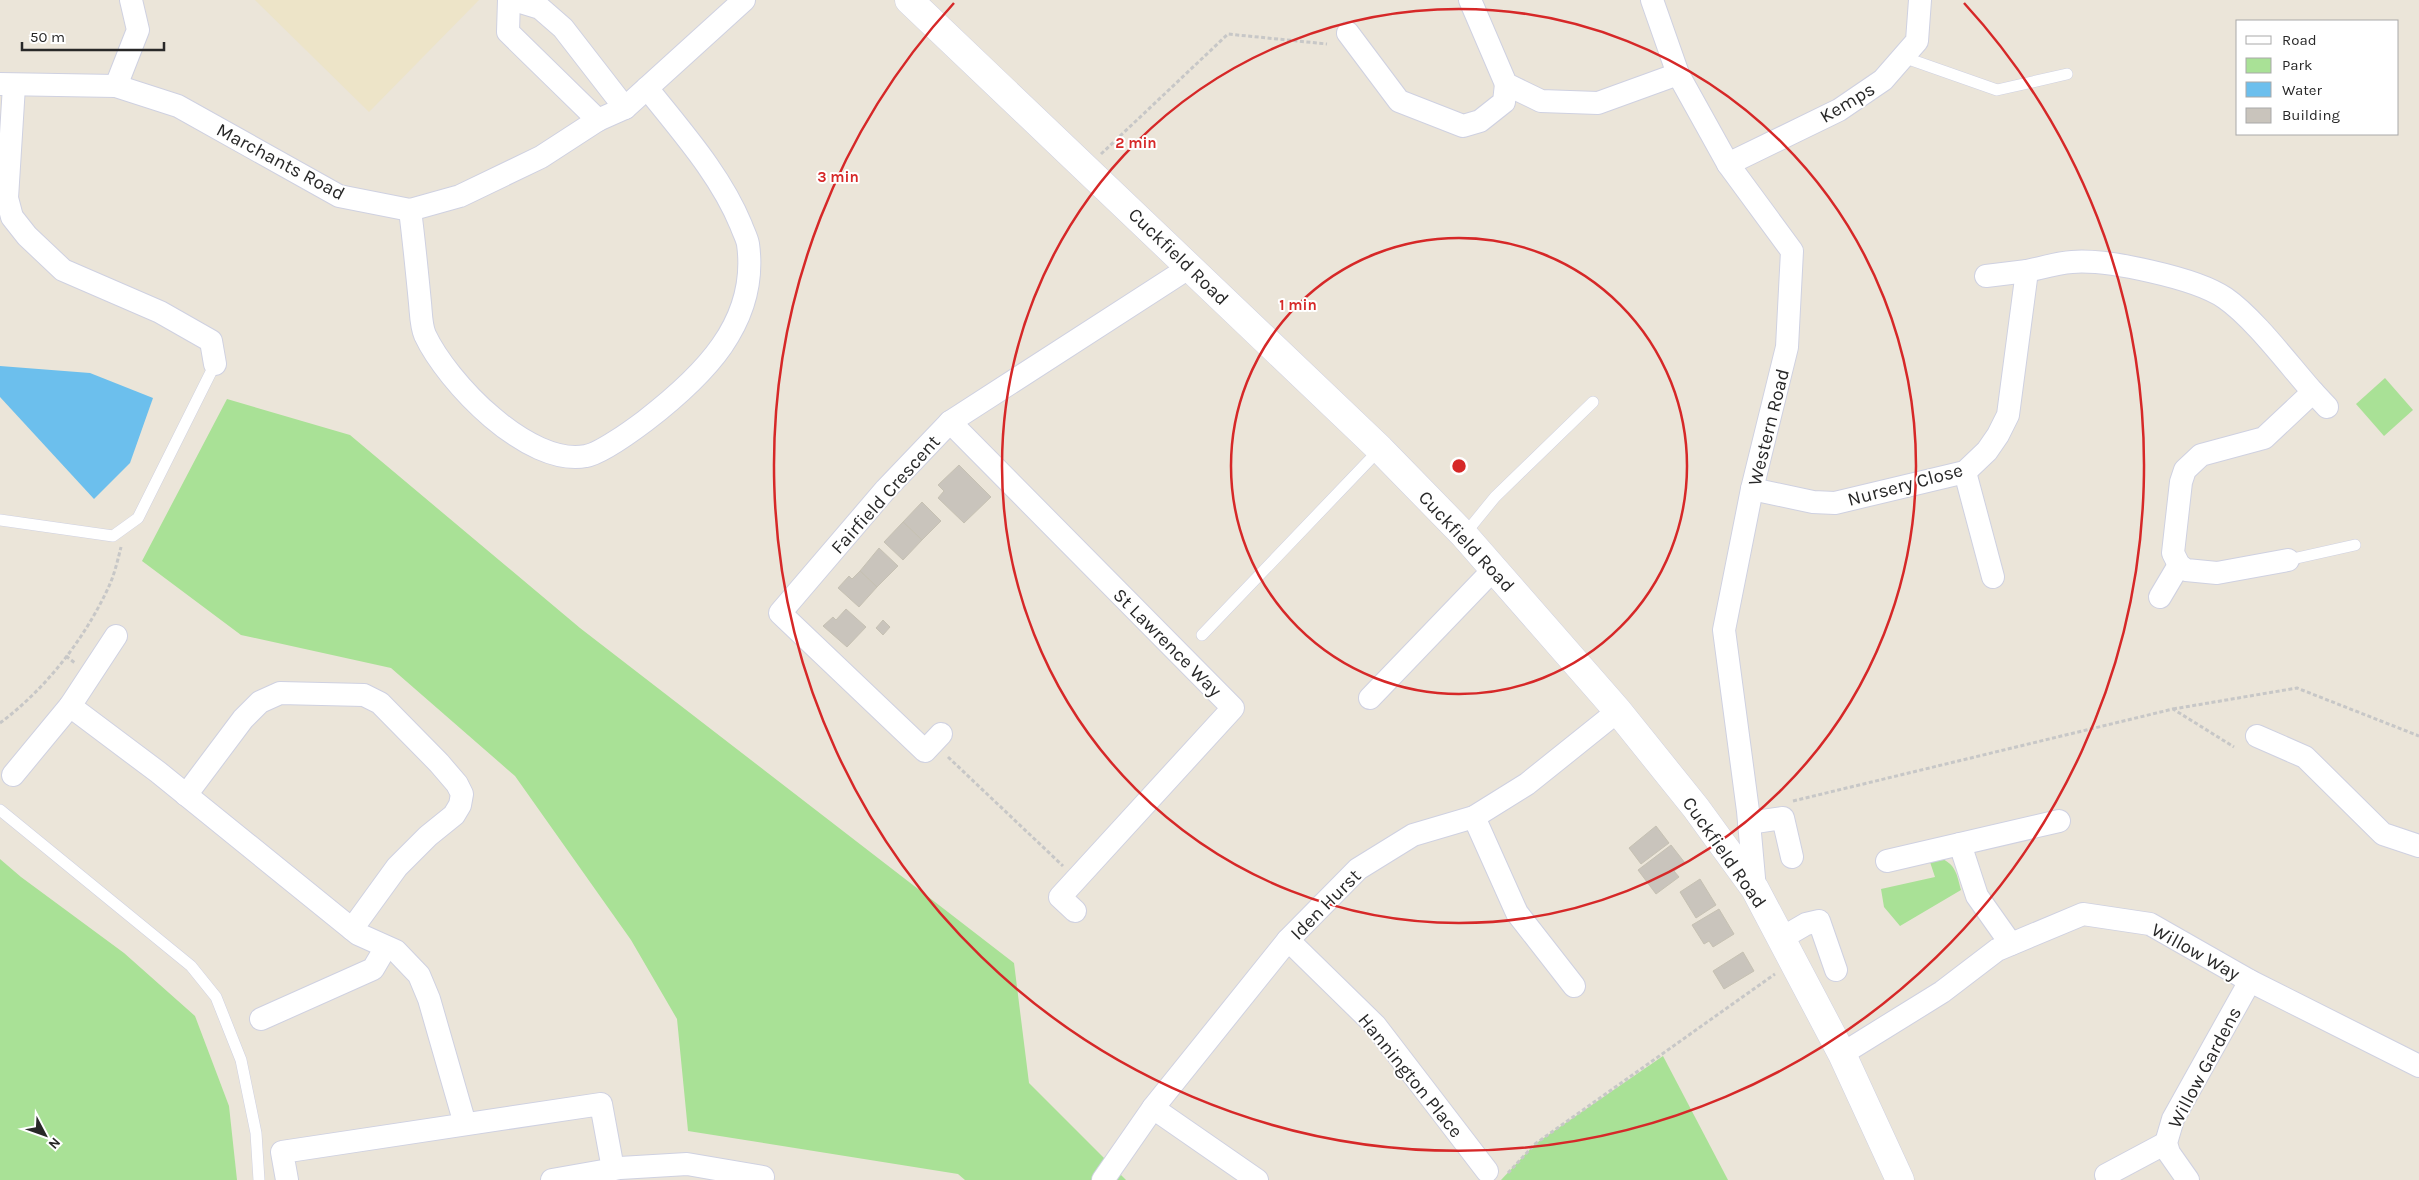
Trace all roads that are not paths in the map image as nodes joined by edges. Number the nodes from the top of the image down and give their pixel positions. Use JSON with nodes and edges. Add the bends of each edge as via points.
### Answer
{"nodes":[{"id":1,"x":131,"y":0,"type":"edge"},
{"id":2,"x":509,"y":0,"type":"edge"},
{"id":3,"x":514,"y":0,"type":"edge"},
{"id":4,"x":744,"y":0,"type":"edge"},
{"id":5,"x":909,"y":0,"type":"edge"},
{"id":6,"x":1470,"y":0,"type":"edge"},
{"id":7,"x":1652,"y":0,"type":"edge"},
{"id":8,"x":1920,"y":0,"type":"edge"},
{"id":9,"x":1348,"y":33,"type":"dead end"},
{"id":10,"x":1903,"y":56,"type":"junction"},
{"id":11,"x":1678,"y":74,"type":"junction"},
{"id":12,"x":2067,"y":74,"type":"dead end"},
{"id":13,"x":1506,"y":84,"type":"junction"},
{"id":14,"x":7,"y":85,"type":"edge"},
{"id":15,"x":116,"y":86,"type":"junction"},
{"id":16,"x":648,"y":88,"type":"junction"},
{"id":17,"x":625,"y":108,"type":"junction"},
{"id":18,"x":598,"y":120,"type":"junction"},
{"id":19,"x":1728,"y":164,"type":"junction"},
{"id":20,"x":410,"y":210,"type":"junction"},
{"id":21,"x":6,"y":219,"type":"edge"},
{"id":22,"x":1190,"y":267,"type":"junction"},
{"id":23,"x":2027,"y":270,"type":"junction"},
{"id":24,"x":1986,"y":276,"type":"dead end"},
{"id":25,"x":216,"y":364,"type":"joint"},
{"id":26,"x":1593,"y":402,"type":"dead end"},
{"id":27,"x":950,"y":422,"type":"junction"},
{"id":28,"x":1380,"y":449,"type":"junction"},
{"id":29,"x":1965,"y":472,"type":"junction"},
{"id":30,"x":1752,"y":490,"type":"junction"},
{"id":31,"x":0,"y":520,"type":"edge"},
{"id":32,"x":1464,"y":535,"type":"junction"},
{"id":33,"x":2355,"y":545,"type":"dead end"},
{"id":34,"x":2281,"y":555,"type":"joint"},
{"id":35,"x":2179,"y":565,"type":"junction"},
{"id":36,"x":1494,"y":569,"type":"junction"},
{"id":37,"x":1993,"y":577,"type":"dead end"},
{"id":38,"x":2160,"y":597,"type":"dead end"},
{"id":39,"x":1202,"y":635,"type":"dead end"},
{"id":40,"x":116,"y":636,"type":"dead end"},
{"id":41,"x":1370,"y":698,"type":"dead end"},
{"id":42,"x":70,"y":706,"type":"junction"},
{"id":43,"x":1618,"y":711,"type":"junction"},
{"id":44,"x":2257,"y":736,"type":"dead end"},
{"id":45,"x":937,"y":739,"type":"road end"},
{"id":46,"x":13,"y":775,"type":"dead end"},
{"id":47,"x":186,"y":794,"type":"junction"},
{"id":48,"x":0,"y":810,"type":"edge"},
{"id":49,"x":1474,"y":817,"type":"junction"},
{"id":50,"x":2059,"y":822,"type":"dead end"},
{"id":51,"x":1749,"y":823,"type":"junction"},
{"id":52,"x":1960,"y":844,"type":"junction"},
{"id":53,"x":2419,"y":846,"type":"edge"},
{"id":54,"x":1792,"y":857,"type":"dead end"},
{"id":55,"x":1887,"y":861,"type":"dead end"},
{"id":56,"x":1755,"y":888,"type":"junction"},
{"id":57,"x":1075,"y":911,"type":"dead end"},
{"id":58,"x":352,"y":929,"type":"junction"},
{"id":59,"x":1288,"y":940,"type":"junction"},
{"id":60,"x":2011,"y":944,"type":"junction"},
{"id":61,"x":386,"y":946,"type":"junction"},
{"id":62,"x":1788,"y":949,"type":"junction"},
{"id":63,"x":1836,"y":970,"type":"dead end"},
{"id":64,"x":2250,"y":981,"type":"junction"},
{"id":65,"x":1574,"y":986,"type":"dead end"},
{"id":66,"x":261,"y":1018,"type":"dead end"},
{"id":67,"x":1842,"y":1054,"type":"junction"},
{"id":68,"x":2419,"y":1066,"type":"edge"},
{"id":69,"x":1153,"y":1108,"type":"junction"},
{"id":70,"x":465,"y":1124,"type":"junction"},
{"id":71,"x":2166,"y":1143,"type":"junction"},
{"id":72,"x":613,"y":1170,"type":"junction"},
{"id":73,"x":2106,"y":1175,"type":"dead end"},
{"id":74,"x":1106,"y":1176,"type":"edge"},
{"id":75,"x":1494,"y":1176,"type":"edge"},
{"id":76,"x":763,"y":1178,"type":"dead end"},
{"id":77,"x":564,"y":1179,"type":"edge"},
{"id":78,"x":259,"y":1180,"type":"edge"},
{"id":79,"x":287,"y":1180,"type":"edge"},
{"id":80,"x":1257,"y":1180,"type":"edge"},
{"id":81,"x":1900,"y":1180,"type":"edge"},
{"id":82,"x":2188,"y":1180,"type":"edge"}],
"edges":[{"from":1,"to":15,"type":"street","via":[[138,30]]},
{"from":2,"to":18,"type":"street","via":[[508,32]]},
{"from":3,"to":17,"type":"street","via":[[540,8],[563,28]]},
{"from":4,"to":16,"type":"street","name":"Marchants Road"},
{"from":5,"to":22,"type":"street","name":"Cuckfield Road"},
{"from":6,"to":13,"type":"street"},
{"from":7,"to":11,"type":"street","name":"Western Road"},
{"from":8,"to":10,"type":"street","name":"Kemps","via":[[1917,41]]},
{"from":9,"to":13,"type":"street","via":[[1399,100],[1463,126],[1480,121],[1504,102]]},
{"from":10,"to":12,"type":"lane","via":[[1996,90]]},
{"from":10,"to":19,"type":"street","name":"Kemps","via":[[1883,80],[1839,110]]},
{"from":11,"to":13,"type":"street","via":[[1598,103],[1541,101]]},
{"from":11,"to":19,"type":"street","name":"Western Road"},
{"from":14,"to":15,"type":"street","name":"Marchants Road"},
{"from":14,"to":21,"type":"street"},
{"from":15,"to":20,"type":"street","name":"Marchants Road","via":[[178,106],[339,196]]},
{"from":16,"to":17,"type":"street","name":"Marchants Road"},
{"from":16,"to":20,"type":"street","via":[[731,201],[748,242],[749,274],[737,322],[715,358],[671,401],[630,432],[586,456],[553,455],[516,437],[454,381],[424,333]]},
{"from":17,"to":18,"type":"street","name":"Marchants Road"},
{"from":18,"to":20,"type":"street","name":"Marchants Road","via":[[541,157],[460,196]]},
{"from":19,"to":30,"type":"street","name":"Western Road","via":[[1792,251],[1787,347]]},
{"from":21,"to":25,"type":"street","via":[[64,270],[160,312],[211,341]]},
{"from":22,"to":27,"type":"street","name":"Fairfield Crescent"},
{"from":22,"to":28,"type":"street","name":"Cuckfield Road"},
{"from":23,"to":24,"type":"street"},
{"from":23,"to":29,"type":"street","name":"Nursery Close","via":[[2008,416],[1998,436]]},
{"from":23,"to":35,"type":"street","via":[[2071,262],[2110,262],[2207,289],[2241,311],[2320,400],[2264,438],[2200,455],[2185,470],[2173,553]]},
{"from":25,"to":31,"type":"lane","via":[[138,518],[123,529],[113,536]]},
{"from":26,"to":32,"type":"lane","via":[[1495,497]]},
{"from":27,"to":45,"type":"street","name":"Fairfield Crescent","via":[[899,474],[780,613],[925,751]]},
{"from":27,"to":57,"type":"street","name":"St Lawrence Way","via":[[1233,708],[1060,897]]},
{"from":28,"to":32,"type":"street","name":"Cuckfield Road"},
{"from":28,"to":39,"type":"lane"},
{"from":29,"to":30,"type":"street","name":"Nursery Close","via":[[1835,503]]},
{"from":29,"to":37,"type":"street"},
{"from":30,"to":51,"type":"street","name":"Western Road","via":[[1724,630]]},
{"from":32,"to":36,"type":"street","name":"Cuckfield Road"},
{"from":33,"to":34,"type":"lane"},
{"from":34,"to":35,"type":"street","via":[[2217,573],[2186,570]]},
{"from":35,"to":38,"type":"street"},
{"from":36,"to":41,"type":"street"},
{"from":36,"to":43,"type":"street","name":"Cuckfield Road"},
{"from":40,"to":42,"type":"street"},
{"from":42,"to":46,"type":"street"},
{"from":42,"to":47,"type":"street"},
{"from":43,"to":49,"type":"street","name":"Iden Hurst","via":[[1527,784]]},
{"from":43,"to":56,"type":"street","name":"Cuckfield Road"},
{"from":44,"to":53,"type":"street","via":[[2305,757],[2383,834]]},
{"from":47,"to":58,"type":"street"},
{"from":47,"to":58,"type":"street","via":[[243,719],[260,702],[280,693],[364,695],[380,703],[439,763],[462,794],[454,815],[397,866]]},
{"from":48,"to":78,"type":"lane","via":[[191,966],[216,997],[241,1060],[256,1133]]},
{"from":49,"to":59,"type":"street","name":"Iden Hurst","via":[[1413,835],[1358,869]]},
{"from":49,"to":65,"type":"street","via":[[1517,914]]},
{"from":50,"to":52,"type":"street"},
{"from":51,"to":54,"type":"street","via":[[1783,818]]},
{"from":51,"to":56,"type":"street","name":"Western Road"},
{"from":52,"to":55,"type":"street"},
{"from":52,"to":60,"type":"street","via":[[1977,896]]},
{"from":56,"to":62,"type":"street","name":"Cuckfield Road"},
{"from":58,"to":61,"type":"street"},
{"from":59,"to":69,"type":"street","name":"Iden Hurst"},
{"from":59,"to":75,"type":"street","name":"Hannington Place","via":[[1375,1025]]},
{"from":60,"to":64,"type":"street","name":"Willow Way","via":[[2083,914],[2150,924]]},
{"from":60,"to":67,"type":"street","name":"Willow Way","via":[[1997,950],[1942,992]]},
{"from":61,"to":66,"type":"street","via":[[373,969]]},
{"from":61,"to":70,"type":"street","via":[[396,951],[419,975]]},
{"from":62,"to":63,"type":"street","via":[[1806,924],[1819,922]]},
{"from":62,"to":67,"type":"street","name":"Cuckfield Road"},
{"from":64,"to":68,"type":"street","name":"Willow Way"},
{"from":64,"to":71,"type":"street","name":"Willow Gardens","via":[[2173,1119]]},
{"from":67,"to":81,"type":"street","name":"Cuckfield Road"},
{"from":69,"to":74,"type":"street","name":"Iden Hurst"},
{"from":69,"to":80,"type":"street"},
{"from":70,"to":72,"type":"street","via":[[601,1104]]},
{"from":70,"to":79,"type":"street","via":[[282,1152]]},
{"from":71,"to":73,"type":"street"},
{"from":71,"to":82,"type":"street","name":"Willow Gardens"},
{"from":72,"to":76,"type":"street","via":[[687,1164]]},
{"from":72,"to":77,"type":"street"}]}
